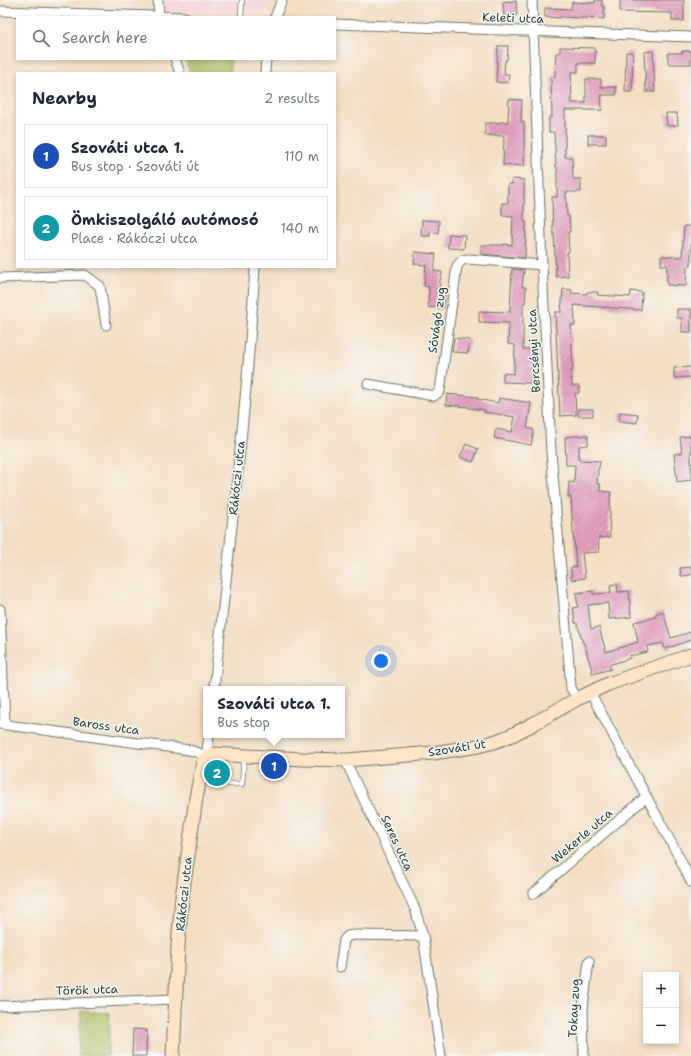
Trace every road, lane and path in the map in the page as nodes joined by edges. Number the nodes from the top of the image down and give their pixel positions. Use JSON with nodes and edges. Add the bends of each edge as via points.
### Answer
{"nodes":[{"id":1,"x":158,"y":0,"type":"edge"},
{"id":2,"x":242,"y":0,"type":"edge"},
{"id":3,"x":282,"y":0,"type":"edge"},
{"id":4,"x":532,"y":0,"type":"edge"},
{"id":5,"x":0,"y":11,"type":"edge"},
{"id":6,"x":159,"y":16,"type":"edge"},
{"id":7,"x":241,"y":16,"type":"edge"},
{"id":8,"x":275,"y":16,"type":"edge"},
{"id":9,"x":336,"y":24,"type":"edge"},
{"id":10,"x":533,"y":30,"type":"junction"},
{"id":11,"x":691,"y":37,"type":"edge"},
{"id":12,"x":175,"y":60,"type":"edge"},
{"id":13,"x":266,"y":60,"type":"edge"},
{"id":14,"x":180,"y":72,"type":"edge"},
{"id":15,"x":265,"y":72,"type":"edge"},
{"id":16,"x":542,"y":265,"type":"junction"},
{"id":17,"x":255,"y":268,"type":"edge"},
{"id":18,"x":0,"y":278,"type":"edge"},
{"id":19,"x":106,"y":326,"type":"dead end"},
{"id":20,"x":368,"y":384,"type":"dead end"},
{"id":21,"x":0,"y":609,"type":"edge"},
{"id":22,"x":691,"y":655,"type":"edge"},
{"id":23,"x":214,"y":686,"type":"edge"},
{"id":24,"x":590,"y":692,"type":"junction"},
{"id":25,"x":577,"y":698,"type":"junction"},
{"id":26,"x":2,"y":724,"type":"edge"},
{"id":27,"x":209,"y":738,"type":"edge"},
{"id":28,"x":244,"y":756,"type":"junction"},
{"id":29,"x":206,"y":758,"type":"junction"},
{"id":30,"x":347,"y":760,"type":"junction"},
{"id":31,"x":229,"y":784,"type":"dead end"},
{"id":32,"x":646,"y":797,"type":"junction"},
{"id":33,"x":691,"y":882,"type":"edge"},
{"id":34,"x":533,"y":894,"type":"dead end"},
{"id":35,"x":423,"y":936,"type":"junction"},
{"id":36,"x":589,"y":961,"type":"dead end"},
{"id":37,"x":340,"y":966,"type":"dead end"},
{"id":38,"x":176,"y":999,"type":"junction"},
{"id":39,"x":0,"y":1006,"type":"edge"},
{"id":40,"x":173,"y":1056,"type":"edge"},
{"id":41,"x":441,"y":1056,"type":"edge"},
{"id":42,"x":584,"y":1056,"type":"edge"}],
"edges":[{"from":1,"to":6,"type":"street"},
{"from":2,"to":7,"type":"lane"},
{"from":3,"to":8,"type":"street"},
{"from":4,"to":10,"type":"street","name":"Bercsényi utca"},
{"from":5,"to":6,"type":"street"},
{"from":9,"to":10,"type":"street","name":"Keleti utca"},
{"from":10,"to":11,"type":"street","name":"Keleti utca"},
{"from":10,"to":16,"type":"street","name":"Bercsényi utca"},
{"from":12,"to":14,"type":"street"},
{"from":13,"to":15,"type":"street"},
{"from":16,"to":20,"type":"street","name":"Sóvágó zug","via":[[462,260],[457,266],[440,391],[434,396]]},
{"from":16,"to":25,"type":"street","name":"Bercsényi utca","via":[[551,451],[571,688]]},
{"from":17,"to":23,"type":"street","name":"Rákóczi utca","via":[[245,405]]},
{"from":18,"to":19,"type":"street","via":[[85,275],[100,286]]},
{"from":21,"to":26,"type":"street"},
{"from":22,"to":24,"type":"main road","name":"Szováti út"},
{"from":24,"to":25,"type":"main road","name":"Szováti út"},
{"from":24,"to":32,"type":"street"},
{"from":25,"to":30,"type":"main road","name":"Szováti út","via":[[533,724],[494,742],[433,753]]},
{"from":26,"to":29,"type":"street","name":"Baross utca","via":[[189,750]]},
{"from":27,"to":29,"type":"street","name":"Rákóczi utca"},
{"from":28,"to":29,"type":"main road","name":"Szováti út","via":[[213,754]]},
{"from":28,"to":30,"type":"main road","name":"Szováti út"},
{"from":28,"to":31,"type":"lane","via":[[242,784]]},
{"from":29,"to":38,"type":"main road","name":"Rákóczi utca","via":[[196,798],[182,897]]},
{"from":30,"to":35,"type":"street","name":"Seres utca","via":[[415,909]]},
{"from":32,"to":33,"type":"street"},
{"from":32,"to":34,"type":"street","name":"Wekerle utca"},
{"from":35,"to":37,"type":"street","via":[[348,936],[344,940]]},
{"from":35,"to":41,"type":"street","name":"Seres utca"},
{"from":36,"to":42,"type":"street","name":"Tokay zug","via":[[583,1008]]},
{"from":38,"to":39,"type":"street","name":"Török utca"},
{"from":38,"to":40,"type":"main road","name":"Rákóczi utca"}]}
